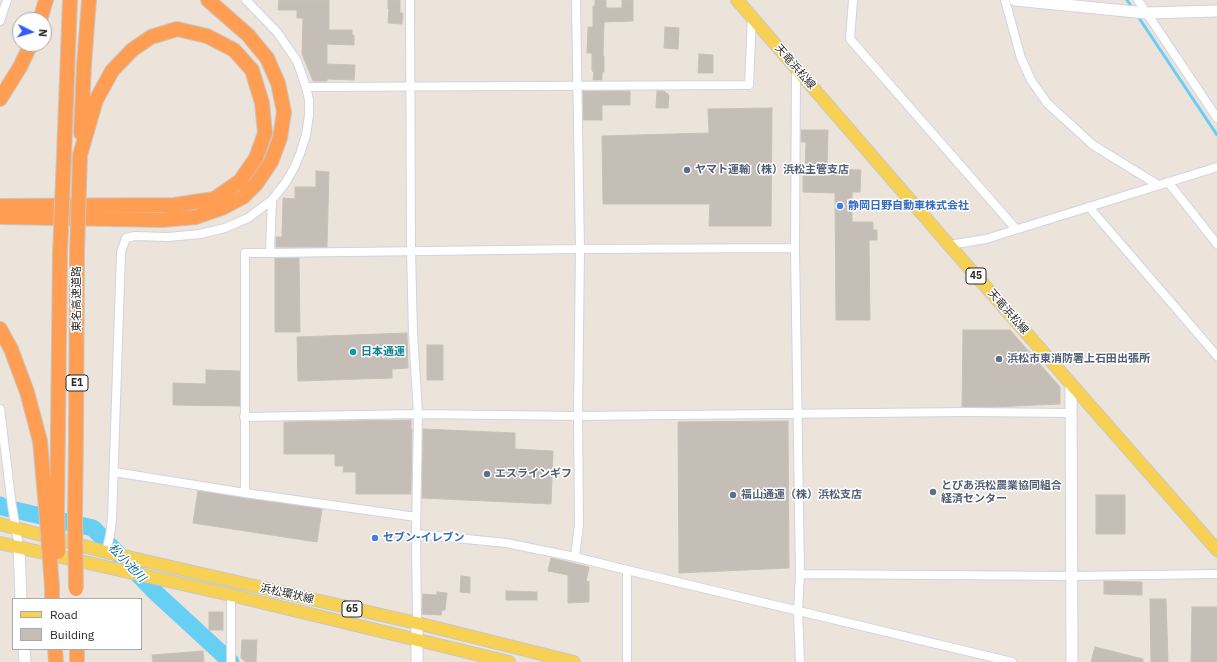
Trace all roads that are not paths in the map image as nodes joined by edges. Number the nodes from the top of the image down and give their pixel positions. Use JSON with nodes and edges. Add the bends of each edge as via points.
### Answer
{"nodes":[{"id":1,"x":7,"y":0,"type":"edge"},
{"id":2,"x":46,"y":0,"type":"edge"},
{"id":3,"x":70,"y":0,"type":"edge"},
{"id":4,"x":89,"y":0,"type":"edge"},
{"id":5,"x":208,"y":0,"type":"edge"},
{"id":6,"x":246,"y":0,"type":"edge"},
{"id":7,"x":410,"y":0,"type":"edge"},
{"id":8,"x":576,"y":0,"type":"edge"},
{"id":9,"x":737,"y":0,"type":"edge"},
{"id":10,"x":853,"y":0,"type":"edge"},
{"id":11,"x":1005,"y":0,"type":"edge"},
{"id":12,"x":1015,"y":0,"type":"edge"},
{"id":13,"x":1138,"y":0,"type":"edge"},
{"id":14,"x":1217,"y":11,"type":"edge"},
{"id":15,"x":42,"y":12,"type":"edge"},
{"id":16,"x":1144,"y":12,"type":"junction"},
{"id":17,"x":752,"y":17,"type":"junction"},
{"id":18,"x":0,"y":21,"type":"edge"},
{"id":19,"x":27,"y":52,"type":"edge"},
{"id":20,"x":796,"y":68,"type":"junction"},
{"id":21,"x":410,"y":86,"type":"junction"},
{"id":22,"x":306,"y":87,"type":"junction"},
{"id":23,"x":577,"y":87,"type":"junction"},
{"id":24,"x":0,"y":99,"type":"edge"},
{"id":25,"x":1217,"y":118,"type":"edge"},
{"id":26,"x":80,"y":155,"type":"junction"},
{"id":27,"x":1217,"y":167,"type":"edge"},
{"id":28,"x":1168,"y":182,"type":"junction"},
{"id":29,"x":1158,"y":185,"type":"junction"},
{"id":30,"x":272,"y":200,"type":"junction"},
{"id":31,"x":0,"y":206,"type":"edge"},
{"id":32,"x":1089,"y":207,"type":"junction"},
{"id":33,"x":0,"y":217,"type":"edge"},
{"id":34,"x":1016,"y":229,"type":"junction"},
{"id":35,"x":1217,"y":244,"type":"edge"},
{"id":36,"x":949,"y":245,"type":"junction"},
{"id":37,"x":795,"y":248,"type":"junction"},
{"id":38,"x":580,"y":249,"type":"junction"},
{"id":39,"x":411,"y":250,"type":"junction"},
{"id":40,"x":270,"y":253,"type":"junction"},
{"id":41,"x":0,"y":329,"type":"edge"},
{"id":42,"x":1217,"y":356,"type":"edge"},
{"id":43,"x":1071,"y":384,"type":"junction"},
{"id":44,"x":0,"y":409,"type":"edge"},
{"id":45,"x":1070,"y":413,"type":"junction"},
{"id":46,"x":418,"y":414,"type":"junction"},
{"id":47,"x":797,"y":414,"type":"junction"},
{"id":48,"x":578,"y":416,"type":"junction"},
{"id":49,"x":244,"y":417,"type":"junction"},
{"id":50,"x":114,"y":472,"type":"junction"},
{"id":51,"x":245,"y":493,"type":"junction"},
{"id":52,"x":52,"y":509,"type":"junction"},
{"id":53,"x":416,"y":517,"type":"junction"},
{"id":54,"x":14,"y":522,"type":"junction"},
{"id":55,"x":0,"y":524,"type":"edge"},
{"id":56,"x":416,"y":534,"type":"junction"},
{"id":57,"x":0,"y":543,"type":"edge"},
{"id":58,"x":19,"y":547,"type":"junction"},
{"id":59,"x":1217,"y":550,"type":"edge"},
{"id":60,"x":102,"y":551,"type":"junction"},
{"id":61,"x":576,"y":557,"type":"junction"},
{"id":62,"x":627,"y":570,"type":"junction"},
{"id":63,"x":800,"y":574,"type":"junction"},
{"id":64,"x":1217,"y":574,"type":"edge"},
{"id":65,"x":1072,"y":576,"type":"junction"},
{"id":66,"x":56,"y":594,"type":"edge"},
{"id":67,"x":76,"y":594,"type":"edge"},
{"id":68,"x":231,"y":595,"type":"junction"},
{"id":69,"x":21,"y":598,"type":"edge"},
{"id":70,"x":798,"y":611,"type":"junction"},
{"id":71,"x":417,"y":624,"type":"junction"},
{"id":72,"x":417,"y":641,"type":"junction"},
{"id":73,"x":24,"y":650,"type":"edge"},
{"id":74,"x":55,"y":650,"type":"edge"},
{"id":75,"x":60,"y":650,"type":"edge"},
{"id":76,"x":77,"y":650,"type":"edge"},
{"id":77,"x":231,"y":658,"type":"edge"},
{"id":78,"x":25,"y":662,"type":"edge"},
{"id":79,"x":56,"y":662,"type":"edge"},
{"id":80,"x":60,"y":662,"type":"edge"},
{"id":81,"x":78,"y":662,"type":"edge"},
{"id":82,"x":417,"y":662,"type":"edge"},
{"id":83,"x":509,"y":662,"type":"edge"},
{"id":84,"x":574,"y":662,"type":"edge"},
{"id":85,"x":627,"y":662,"type":"edge"},
{"id":86,"x":800,"y":662,"type":"edge"},
{"id":87,"x":1012,"y":662,"type":"edge"},
{"id":88,"x":1072,"y":662,"type":"edge"}],
"edges":[{"from":1,"to":18,"type":"street"},
{"from":2,"to":15,"type":"highway"},
{"from":3,"to":52,"type":"highway","name":"東名高速道路","number":"E1","bridge":true},
{"from":4,"to":26,"type":"highway","name":"東名高速道路","number":"E1"},
{"from":5,"to":33,"type":"highway","via":[[248,35],[267,58],[278,83],[284,112],[280,138],[271,162],[256,184],[243,197],[196,217],[162,220]]},
{"from":6,"to":22,"type":"street","via":[[289,48],[297,61]]},
{"from":7,"to":21,"type":"street"},
{"from":8,"to":23,"type":"street"},
{"from":9,"to":17,"type":"main road","name":"天竜浜松線","number":"45"},
{"from":10,"to":34,"type":"street","via":[[850,39]]},
{"from":11,"to":29,"type":"street","via":[[1021,58],[1047,104],[1093,144]]},
{"from":12,"to":16,"type":"street"},
{"from":13,"to":16,"type":"street"},
{"from":14,"to":16,"type":"street"},
{"from":16,"to":25,"type":"street"},
{"from":17,"to":20,"type":"main road","name":"天竜浜松線","number":"45"},
{"from":17,"to":23,"type":"street","via":[[749,85]]},
{"from":19,"to":24,"type":"highway"},
{"from":20,"to":36,"type":"main road","name":"天竜浜松線","number":"45"},
{"from":20,"to":37,"type":"street"},
{"from":21,"to":22,"type":"street"},
{"from":21,"to":23,"type":"street"},
{"from":21,"to":39,"type":"street"},
{"from":22,"to":30,"type":"street","via":[[309,100],[306,135],[294,168]]},
{"from":23,"to":38,"type":"street"},
{"from":26,"to":31,"type":"highway","via":[[96,100],[112,71],[132,50],[151,37],[177,29],[207,36],[234,50],[252,70],[262,103],[265,133],[256,158],[240,181],[214,199],[174,205]]},
{"from":26,"to":67,"type":"highway","name":"東名高速道路","number":"E1","bridge":true,"via":[[77,252]]},
{"from":27,"to":28,"type":"street"},
{"from":28,"to":29,"type":"street"},
{"from":28,"to":35,"type":"street"},
{"from":29,"to":32,"type":"street"},
{"from":30,"to":40,"type":"street"},
{"from":30,"to":50,"type":"street","via":[[248,218],[225,228],[184,236],[126,238],[121,252]]},
{"from":32,"to":34,"type":"street"},
{"from":32,"to":42,"type":"street"},
{"from":34,"to":36,"type":"street","via":[[986,239]]},
{"from":36,"to":43,"type":"main road","name":"天竜浜松線","number":"45"},
{"from":37,"to":38,"type":"street"},
{"from":37,"to":47,"type":"street"},
{"from":38,"to":39,"type":"street"},
{"from":38,"to":48,"type":"street"},
{"from":39,"to":40,"type":"street"},
{"from":39,"to":46,"type":"street"},
{"from":40,"to":49,"type":"street","via":[[245,253]]},
{"from":41,"to":52,"type":"highway","via":[[11,349],[27,392],[40,442]]},
{"from":43,"to":45,"type":"street"},
{"from":43,"to":59,"type":"main road","name":"天竜浜松線","number":"45"},
{"from":44,"to":54,"type":"street"},
{"from":45,"to":47,"type":"street"},
{"from":45,"to":65,"type":"street"},
{"from":46,"to":48,"type":"street"},
{"from":46,"to":49,"type":"street"},
{"from":46,"to":53,"type":"street"},
{"from":47,"to":48,"type":"street"},
{"from":47,"to":63,"type":"street"},
{"from":48,"to":61,"type":"street","via":[[580,525]]},
{"from":49,"to":51,"type":"street"},
{"from":50,"to":51,"type":"street"},
{"from":50,"to":60,"type":"street","via":[[110,536]]},
{"from":51,"to":53,"type":"street"},
{"from":52,"to":66,"type":"highway","name":"東名高速道路","number":"E1","bridge":true},
{"from":53,"to":56,"type":"street"},
{"from":54,"to":55,"type":"main road","name":"浜松環状線","number":"65"},
{"from":54,"to":58,"type":"street"},
{"from":54,"to":60,"type":"main road","name":"浜松環状線","number":"65"},
{"from":56,"to":61,"type":"street","via":[[506,543]]},
{"from":56,"to":71,"type":"street"},
{"from":57,"to":58,"type":"main road","name":"浜松環状線","number":"65"},
{"from":58,"to":68,"type":"main road","name":"浜松環状線","number":"65"},
{"from":58,"to":69,"type":"street"},
{"from":60,"to":71,"type":"main road","name":"浜松環状線","number":"65"},
{"from":61,"to":62,"type":"street"},
{"from":62,"to":70,"type":"street"},
{"from":62,"to":85,"type":"street"},
{"from":63,"to":65,"type":"street"},
{"from":63,"to":70,"type":"street"},
{"from":64,"to":65,"type":"street"},
{"from":65,"to":88,"type":"street"},
{"from":68,"to":72,"type":"main road","name":"浜松環状線","number":"65"},
{"from":68,"to":77,"type":"street"},
{"from":70,"to":86,"type":"street"},
{"from":70,"to":87,"type":"street"},
{"from":71,"to":72,"type":"street"},
{"from":71,"to":84,"type":"main road","name":"浜松環状線","number":"65"},
{"from":72,"to":82,"type":"street"},
{"from":72,"to":83,"type":"main road","name":"浜松環状線","number":"65"},
{"from":73,"to":78,"type":"street"},
{"from":74,"to":79,"type":"highway"},
{"from":75,"to":80,"type":"highway"},
{"from":76,"to":81,"type":"highway"}]}
